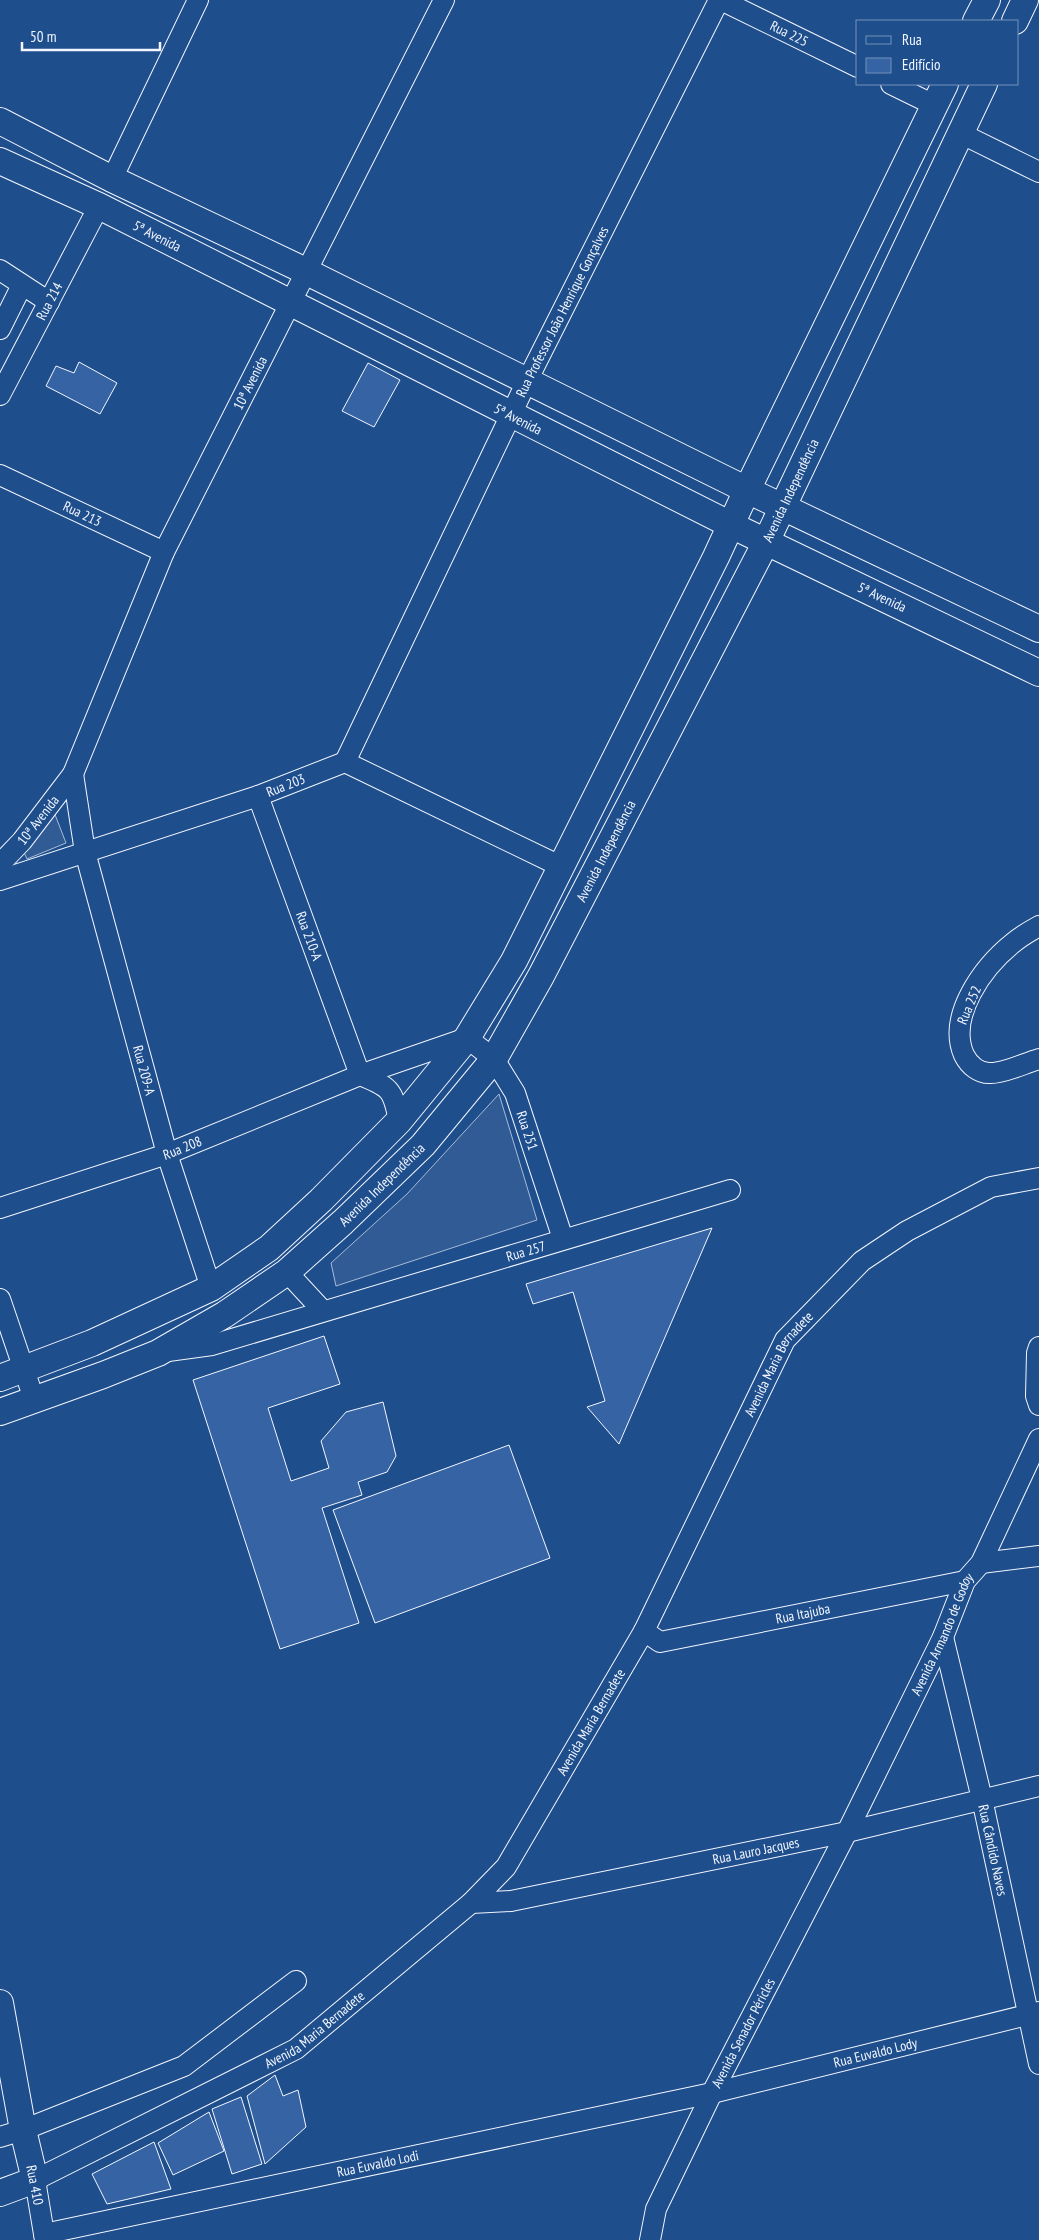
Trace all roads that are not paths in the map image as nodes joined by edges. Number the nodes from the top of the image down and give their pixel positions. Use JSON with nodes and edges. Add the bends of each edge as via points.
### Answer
{"nodes":[{"id":1,"x":198,"y":0,"type":"edge"},
{"id":2,"x":444,"y":0,"type":"edge"},
{"id":3,"x":720,"y":0,"type":"edge"},
{"id":4,"x":987,"y":0,"type":"edge"},
{"id":5,"x":1025,"y":0,"type":"edge"},
{"id":6,"x":977,"y":20,"type":"edge"},
{"id":7,"x":1015,"y":20,"type":"edge"},
{"id":8,"x":856,"y":66,"type":"edge"},
{"id":9,"x":896,"y":85,"type":"edge"},
{"id":10,"x":984,"y":85,"type":"edge"},
{"id":11,"x":940,"y":94,"type":"edge"},
{"id":12,"x":0,"y":121,"type":"edge"},
{"id":13,"x":960,"y":133,"type":"junction"},
{"id":14,"x":0,"y":161,"type":"edge"},
{"id":15,"x":1039,"y":172,"type":"edge"},
{"id":16,"x":112,"y":179,"type":"junction"},
{"id":17,"x":99,"y":206,"type":"junction"},
{"id":18,"x":175,"y":209,"type":"junction"},
{"id":19,"x":0,"y":270,"type":"edge"},
{"id":20,"x":306,"y":271,"type":"junction"},
{"id":21,"x":22,"y":285,"type":"junction"},
{"id":22,"x":49,"y":302,"type":"junction"},
{"id":23,"x":291,"y":303,"type":"junction"},
{"id":24,"x":0,"y":328,"type":"edge"},
{"id":25,"x":527,"y":381,"type":"junction"},
{"id":26,"x":0,"y":395,"type":"edge"},
{"id":27,"x":511,"y":415,"type":"junction"},
{"id":28,"x":0,"y":475,"type":"edge"},
{"id":29,"x":746,"y":490,"type":"junction"},
{"id":30,"x":782,"y":507,"type":"junction"},
{"id":31,"x":731,"y":525,"type":"junction"},
{"id":32,"x":766,"y":542,"type":"junction"},
{"id":33,"x":164,"y":552,"type":"junction"},
{"id":34,"x":1039,"y":629,"type":"edge"},
{"id":35,"x":1039,"y":673,"type":"edge"},
{"id":36,"x":345,"y":762,"type":"junction"},
{"id":37,"x":73,"y":774,"type":"junction"},
{"id":38,"x":258,"y":796,"type":"junction"},
{"id":39,"x":84,"y":852,"type":"junction"},
{"id":40,"x":0,"y":864,"type":"edge"},
{"id":41,"x":560,"y":866,"type":"junction"},
{"id":42,"x":0,"y":880,"type":"edge"},
{"id":43,"x":1039,"y":926,"type":"edge"},
{"id":44,"x":467,"y":1038,"type":"junction"},
{"id":45,"x":494,"y":1059,"type":"junction"},
{"id":46,"x":1039,"y":1059,"type":"edge"},
{"id":47,"x":360,"y":1076,"type":"junction"},
{"id":48,"x":399,"y":1121,"type":"junction"},
{"id":49,"x":168,"y":1154,"type":"junction"},
{"id":50,"x":1039,"y":1178,"type":"edge"},
{"id":51,"x":730,"y":1190,"type":"dead end"},
{"id":52,"x":0,"y":1208,"type":"edge"},
{"id":53,"x":563,"y":1239,"type":"junction"},
{"id":54,"x":287,"y":1272,"type":"junction"},
{"id":55,"x":211,"y":1288,"type":"junction"},
{"id":56,"x":0,"y":1299,"type":"edge"},
{"id":57,"x":323,"y":1311,"type":"junction"},
{"id":58,"x":92,"y":1343,"type":"junction"},
{"id":59,"x":1039,"y":1347,"type":"edge"},
{"id":60,"x":158,"y":1352,"type":"junction"},
{"id":61,"x":12,"y":1374,"type":"edge"},
{"id":62,"x":102,"y":1375,"type":"junction"},
{"id":63,"x":34,"y":1399,"type":"junction"},
{"id":64,"x":1039,"y":1405,"type":"edge"},
{"id":65,"x":0,"y":1412,"type":"edge"},
{"id":66,"x":1039,"y":1440,"type":"edge"},
{"id":67,"x":1039,"y":1556,"type":"edge"},
{"id":68,"x":980,"y":1563,"type":"junction"},
{"id":69,"x":966,"y":1581,"type":"junction"},
{"id":70,"x":644,"y":1631,"type":"junction"},
{"id":71,"x":943,"y":1637,"type":"junction"},
{"id":72,"x":1039,"y":1786,"type":"edge"},
{"id":73,"x":982,"y":1799,"type":"junction"},
{"id":74,"x":847,"y":1832,"type":"junction"},
{"id":75,"x":471,"y":1903,"type":"junction"},
{"id":76,"x":296,"y":1982,"type":"dead end"},
{"id":77,"x":0,"y":2003,"type":"edge"},
{"id":78,"x":1034,"y":2013,"type":"edge"},
{"id":79,"x":1039,"y":2064,"type":"edge"},
{"id":80,"x":712,"y":2093,"type":"junction"},
{"id":81,"x":12,"y":2133,"type":"edge"},
{"id":82,"x":36,"y":2180,"type":"junction"},
{"id":83,"x":0,"y":2193,"type":"edge"},
{"id":84,"x":45,"y":2237,"type":"edge"},
{"id":85,"x":650,"y":2240,"type":"edge"}],
"edges":[{"from":1,"to":16,"type":"street"},
{"from":2,"to":20,"type":"street","name":"10ª Avenida"},
{"from":3,"to":8,"type":"street","name":"Rua 225"},
{"from":3,"to":25,"type":"street","name":"Rua Professor João Henrique Gonçalves"},
{"from":4,"to":6,"type":"main road"},
{"from":5,"to":7,"type":"main road"},
{"from":9,"to":11,"type":"street"},
{"from":10,"to":13,"type":"main road","name":"Avenida Independência"},
{"from":11,"to":29,"type":"main road"},
{"from":12,"to":16,"type":"main road"},
{"from":13,"to":15,"type":"street"},
{"from":13,"to":30,"type":"main road","name":"Avenida Independência"},
{"from":14,"to":17,"type":"main road","name":"5ª Avenida"},
{"from":16,"to":18,"type":"main road"},
{"from":17,"to":18,"type":"main road","via":[[112,194]]},
{"from":17,"to":22,"type":"street","name":"Rua 214"},
{"from":17,"to":23,"type":"main road","name":"5ª Avenida"},
{"from":18,"to":20,"type":"main road"},
{"from":19,"to":21,"type":"street"},
{"from":20,"to":23,"type":"street","name":"10ª Avenida"},
{"from":20,"to":25,"type":"main road"},
{"from":21,"to":22,"type":"street"},
{"from":21,"to":24,"type":"street"},
{"from":22,"to":26,"type":"street","name":"Rua 214"},
{"from":23,"to":27,"type":"main road","name":"5ª Avenida"},
{"from":23,"to":33,"type":"street","name":"10ª Avenida"},
{"from":25,"to":27,"type":"street","name":"Rua Professor João Henrique Gonçalves"},
{"from":25,"to":29,"type":"main road"},
{"from":27,"to":31,"type":"main road","name":"5ª Avenida"},
{"from":27,"to":36,"type":"street","name":"Rua Professor João Henrique Gonçalves"},
{"from":28,"to":33,"type":"street","name":"Rua 213"},
{"from":29,"to":30,"type":"main road"},
{"from":29,"to":31,"type":"main road"},
{"from":30,"to":32,"type":"main road","name":"Avenida Independência"},
{"from":30,"to":34,"type":"main road"},
{"from":31,"to":32,"type":"main road","name":"5ª Avenida"},
{"from":31,"to":41,"type":"main road"},
{"from":32,"to":35,"type":"main road","name":"5ª Avenida"},
{"from":32,"to":45,"type":"main road","name":"Avenida Independência","via":[[541,976]]},
{"from":33,"to":37,"type":"street","name":"10ª Avenida"},
{"from":36,"to":38,"type":"street","name":"Rua 203"},
{"from":36,"to":41,"type":"street"},
{"from":37,"to":39,"type":"street","name":"10ª Avenida"},
{"from":37,"to":40,"type":"street","name":"10ª Avenida","via":[[22,841]]},
{"from":38,"to":39,"type":"street","name":"Rua 203"},
{"from":38,"to":47,"type":"street","name":"Rua 210-A"},
{"from":39,"to":42,"type":"street","name":"Rua 203"},
{"from":39,"to":49,"type":"street","name":"Rua 209-A"},
{"from":41,"to":44,"type":"main road","via":[[514,961]]},
{"from":43,"to":46,"type":"street","name":"Rua 252","via":[[1013,943],[986,970],[968,1002],[959,1027],[960,1046],[966,1060],[978,1071],[991,1074]]},
{"from":44,"to":45,"type":"street","name":"Rua 251"},
{"from":44,"to":47,"type":"street","name":"Rua 208"},
{"from":44,"to":48,"type":"main road"},
{"from":45,"to":53,"type":"street","name":"Rua 251","via":[[515,1093]]},
{"from":45,"to":54,"type":"main road","name":"Avenida Independência","via":[[423,1144]]},
{"from":47,"to":48,"type":"street","via":[[384,1085],[395,1100]]},
{"from":47,"to":49,"type":"street","name":"Rua 208"},
{"from":48,"to":55,"type":"main road","via":[[268,1248]]},
{"from":49,"to":52,"type":"street","name":"Rua 208"},
{"from":49,"to":55,"type":"street","name":"Rua 209-A"},
{"from":50,"to":70,"type":"street","name":"Avenida Maria Bernadete","via":[[991,1188],[907,1231],[862,1261],[785,1340]]},
{"from":51,"to":53,"type":"street","name":"Rua 257"},
{"from":53,"to":57,"type":"street","name":"Rua 257"},
{"from":54,"to":57,"type":"street"},
{"from":54,"to":60,"type":"main road","name":"Avenida Independência","via":[[224,1315]]},
{"from":55,"to":58,"type":"main road"},
{"from":56,"to":61,"type":"street"},
{"from":57,"to":60,"type":"street","name":"Rua 257","via":[[212,1345]]},
{"from":58,"to":61,"type":"main road"},
{"from":58,"to":62,"type":"main road"},
{"from":59,"to":64,"type":"street","via":[[1036,1353]]},
{"from":60,"to":62,"type":"main road","name":"Avenida Independência"},
{"from":61,"to":63,"type":"street"},
{"from":62,"to":63,"type":"main road","name":"Avenida Independência"},
{"from":63,"to":65,"type":"main road","name":"Avenida Independência"},
{"from":66,"to":68,"type":"street","name":"Avenida Armando de Godoy"},
{"from":67,"to":68,"type":"street"},
{"from":68,"to":69,"type":"street","name":"Avenida Armando de Godoy"},
{"from":69,"to":70,"type":"street","name":"Rua Itajuba","via":[[660,1642]]},
{"from":69,"to":71,"type":"street","name":"Avenida Armando de Godoy"},
{"from":70,"to":75,"type":"street","name":"Avenida Maria Bernadete","via":[[506,1867]]},
{"from":71,"to":73,"type":"street","name":"Rua Cândido Naves"},
{"from":71,"to":74,"type":"street","name":"Avenida Armando de Godoy"},
{"from":72,"to":73,"type":"street","name":"Rua Lauro Jacques"},
{"from":73,"to":74,"type":"street","name":"Rua Lauro Jacques"},
{"from":73,"to":78,"type":"street","name":"Rua Cândido Naves"},
{"from":74,"to":75,"type":"street","name":"Rua Lauro Jacques","via":[[511,1901]]},
{"from":74,"to":80,"type":"street","name":"Avenida Senador Péricles"},
{"from":75,"to":82,"type":"street","name":"Avenida Maria Bernadete","via":[[296,2049]]},
{"from":76,"to":81,"type":"street","via":[[184,2066]]},
{"from":77,"to":81,"type":"main road","name":"Rua 410"},
{"from":78,"to":79,"type":"street","name":"Rua Cândido Naves"},
{"from":78,"to":80,"type":"street","name":"Rua Euvaldo Lody"},
{"from":80,"to":84,"type":"street","name":"Rua Euvaldo Lodi"},
{"from":80,"to":85,"type":"street","name":"Avenida Senador Péricles","via":[[656,2209]]},
{"from":81,"to":82,"type":"main road","name":"Rua 410"},
{"from":82,"to":83,"type":"main road"},
{"from":82,"to":84,"type":"street","name":"Rua 410"}]}
